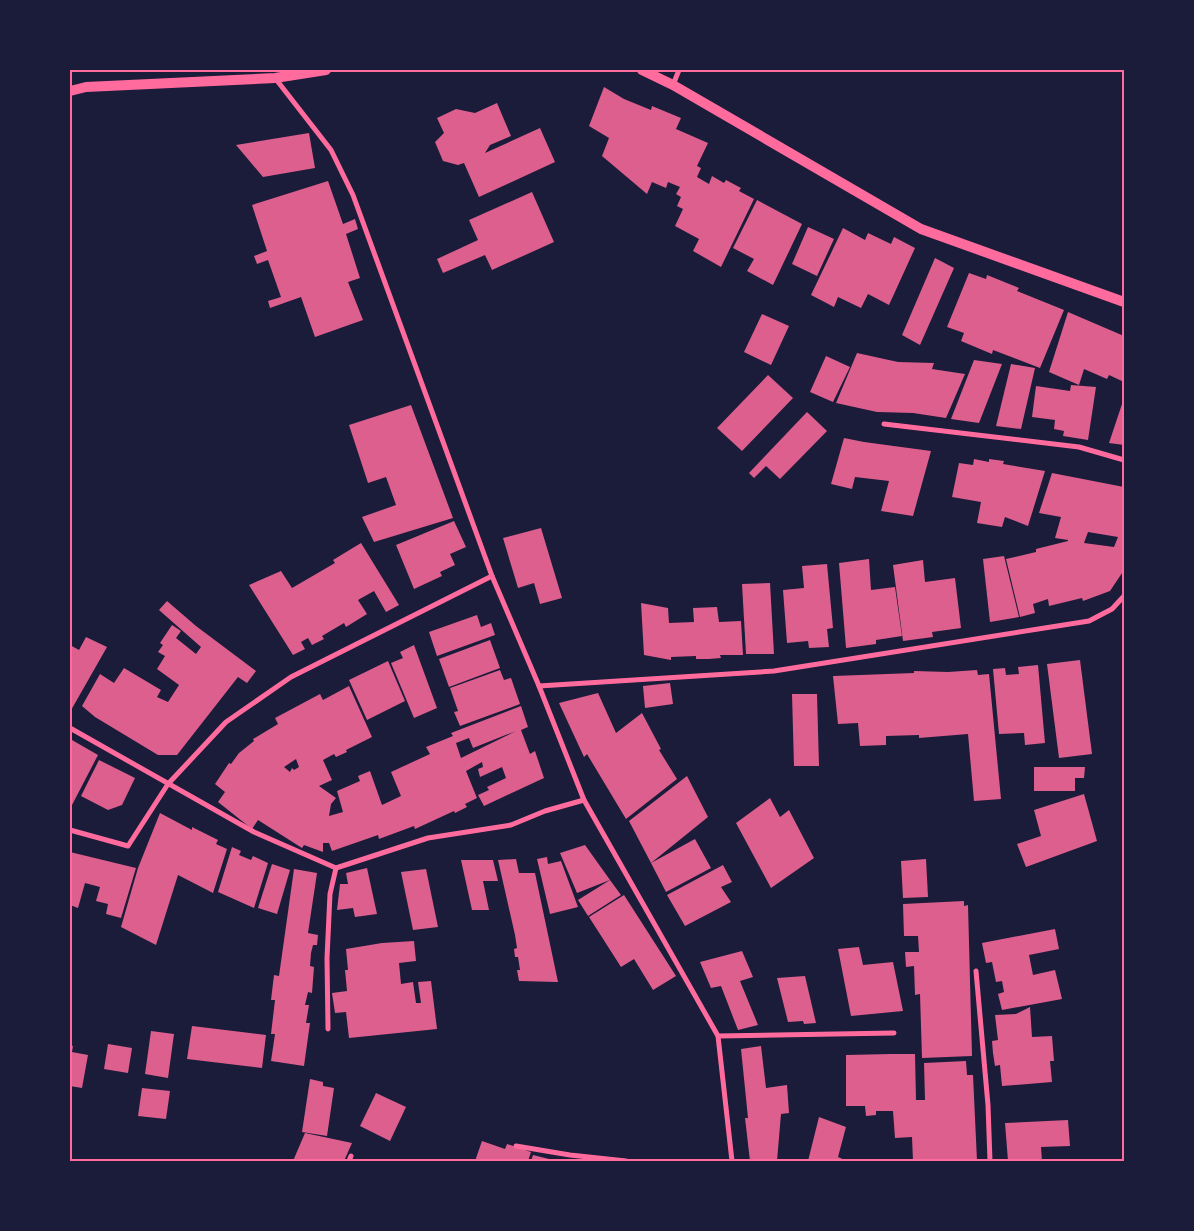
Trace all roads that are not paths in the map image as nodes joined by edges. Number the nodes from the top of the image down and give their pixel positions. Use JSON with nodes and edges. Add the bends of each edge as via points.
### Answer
{"nodes":[{"id":1,"x":326,"y":70,"type":"edge"},
{"id":2,"x":642,"y":70,"type":"edge"},
{"id":3,"x":679,"y":70,"type":"edge"},
{"id":4,"x":275,"y":78,"type":"junction"},
{"id":5,"x":673,"y":85,"type":"junction"},
{"id":6,"x":70,"y":91,"type":"edge"},
{"id":7,"x":1124,"y":302,"type":"edge"},
{"id":8,"x":884,"y":424,"type":"dead end"},
{"id":9,"x":1124,"y":460,"type":"edge"},
{"id":10,"x":492,"y":576,"type":"junction"},
{"id":11,"x":1124,"y":596,"type":"edge"},
{"id":12,"x":539,"y":686,"type":"junction"},
{"id":13,"x":70,"y":728,"type":"edge"},
{"id":14,"x":168,"y":784,"type":"junction"},
{"id":15,"x":584,"y":800,"type":"junction"},
{"id":16,"x":70,"y":830,"type":"edge"},
{"id":17,"x":336,"y":868,"type":"junction"},
{"id":18,"x":976,"y":970,"type":"dead end"},
{"id":19,"x":328,"y":1029,"type":"dead end"},
{"id":20,"x":894,"y":1033,"type":"dead end"},
{"id":21,"x":718,"y":1036,"type":"junction"},
{"id":22,"x":516,"y":1146,"type":"dead end"},
{"id":23,"x":626,"y":1161,"type":"edge"},
{"id":24,"x":732,"y":1161,"type":"edge"},
{"id":25,"x":990,"y":1161,"type":"edge"}],
"edges":[{"from":1,"to":4,"type":"main road"},
{"from":2,"to":5,"type":"main road"},
{"from":3,"to":5,"type":"street"},
{"from":4,"to":6,"type":"main road","via":[[86,87]]},
{"from":4,"to":10,"type":"street","via":[[331,150],[353,195]]},
{"from":5,"to":7,"type":"main road","via":[[921,229]]},
{"from":8,"to":9,"type":"street","via":[[1079,447]]},
{"from":10,"to":12,"type":"street"},
{"from":10,"to":14,"type":"street","via":[[291,677],[226,722]]},
{"from":11,"to":12,"type":"street","via":[[1112,609],[1088,621],[774,671]]},
{"from":12,"to":15,"type":"street"},
{"from":13,"to":14,"type":"street"},
{"from":14,"to":16,"type":"street","via":[[128,846]]},
{"from":14,"to":17,"type":"street","via":[[254,832]]},
{"from":15,"to":17,"type":"street","via":[[512,825],[428,838]]},
{"from":15,"to":21,"type":"street"},
{"from":17,"to":19,"type":"street","via":[[330,894]]},
{"from":18,"to":25,"type":"street"},
{"from":20,"to":21,"type":"street"},
{"from":21,"to":24,"type":"street"},
{"from":22,"to":23,"type":"street"}]}
